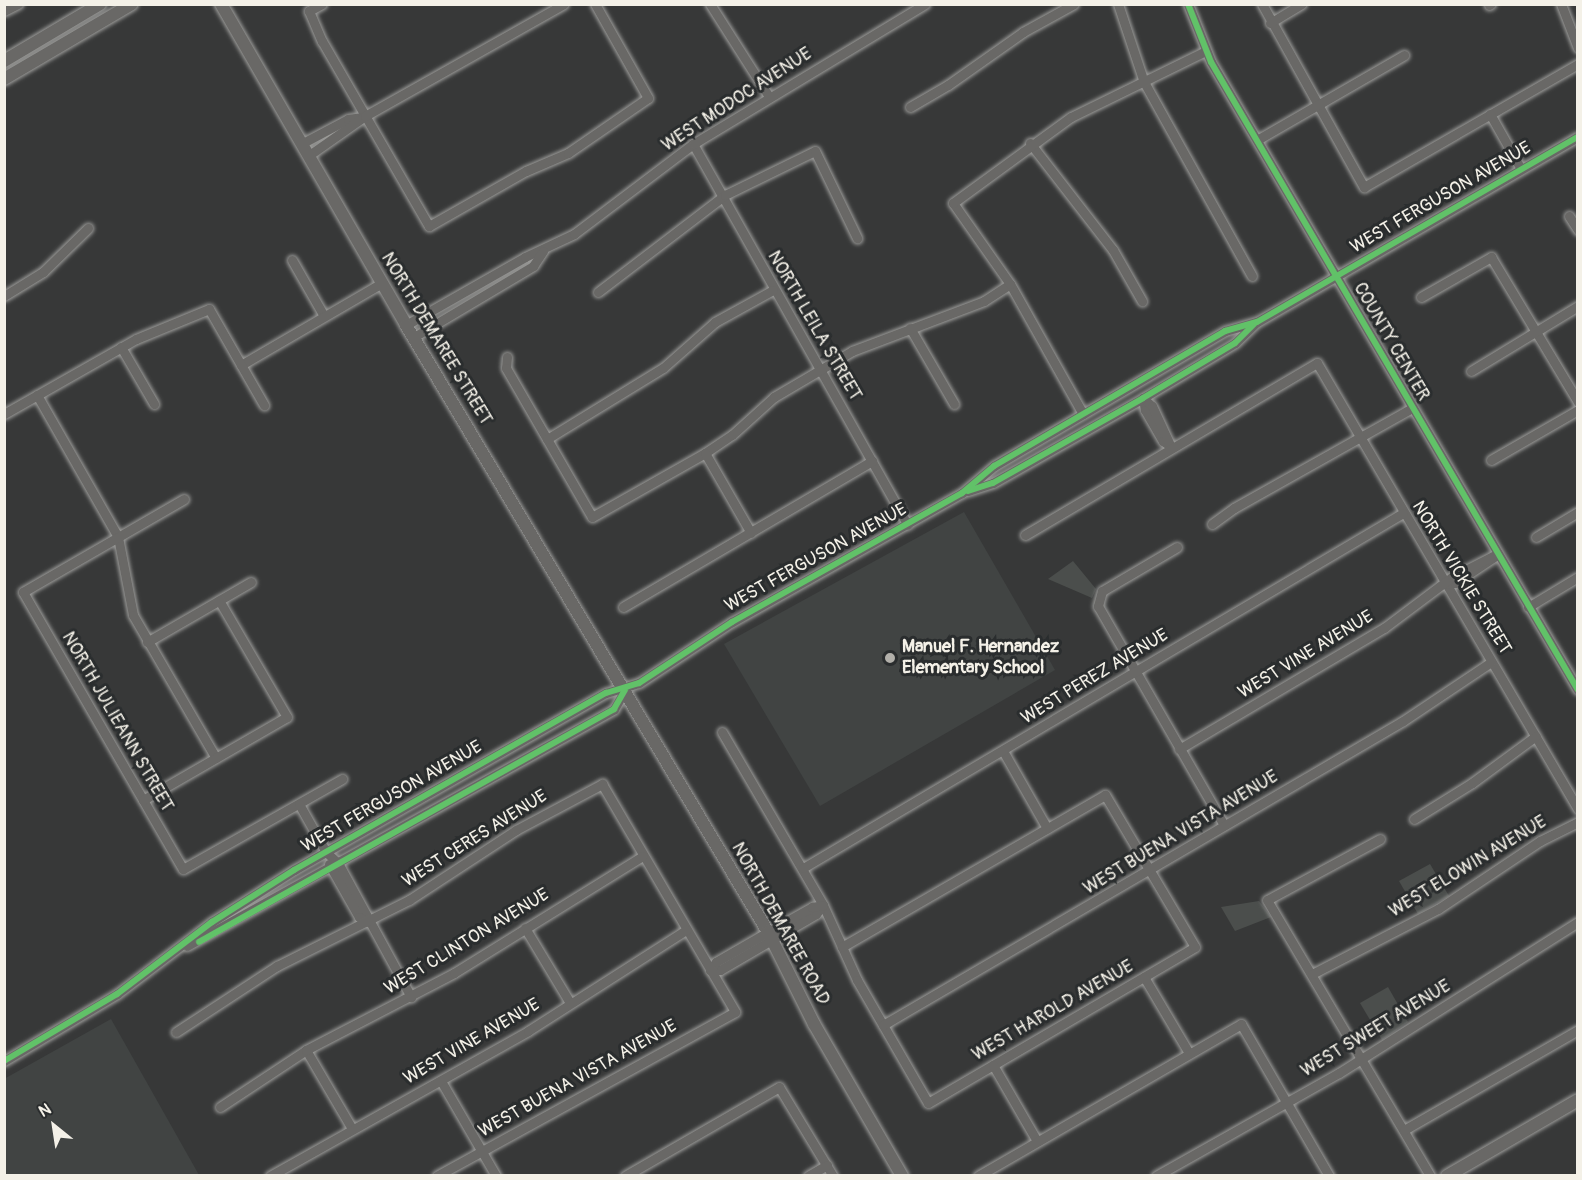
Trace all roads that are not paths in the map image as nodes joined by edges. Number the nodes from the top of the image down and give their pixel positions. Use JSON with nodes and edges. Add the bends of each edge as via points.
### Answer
{"nodes":[{"id":1,"x":18,"y":4,"type":"edge"},
{"id":2,"x":100,"y":4,"type":"edge"},
{"id":3,"x":132,"y":4,"type":"edge"},
{"id":4,"x":221,"y":4,"type":"edge"},
{"id":5,"x":322,"y":4,"type":"edge"},
{"id":6,"x":564,"y":4,"type":"edge"},
{"id":7,"x":595,"y":4,"type":"edge"},
{"id":8,"x":925,"y":4,"type":"edge"},
{"id":9,"x":1074,"y":4,"type":"edge"},
{"id":10,"x":1118,"y":4,"type":"edge"},
{"id":11,"x":1188,"y":4,"type":"edge"},
{"id":12,"x":1262,"y":4,"type":"edge"},
{"id":13,"x":1302,"y":4,"type":"edge"},
{"id":14,"x":1561,"y":4,"type":"edge"},
{"id":15,"x":712,"y":5,"type":"edge"},
{"id":16,"x":4,"y":11,"type":"edge"},
{"id":17,"x":1270,"y":23,"type":"junction"},
{"id":18,"x":1578,"y":48,"type":"edge"},
{"id":19,"x":1206,"y":51,"type":"junction"},
{"id":20,"x":1404,"y":55,"type":"dead end"},
{"id":21,"x":4,"y":61,"type":"edge"},
{"id":22,"x":1578,"y":64,"type":"edge"},
{"id":23,"x":4,"y":79,"type":"edge"},
{"id":24,"x":1144,"y":82,"type":"junction"},
{"id":25,"x":768,"y":95,"type":"junction"},
{"id":26,"x":1316,"y":105,"type":"junction"},
{"id":27,"x":910,"y":107,"type":"dead end"},
{"id":28,"x":1490,"y":114,"type":"junction"},
{"id":29,"x":365,"y":116,"type":"junction"},
{"id":30,"x":1578,"y":137,"type":"edge"},
{"id":31,"x":1257,"y":140,"type":"junction"},
{"id":32,"x":1030,"y":143,"type":"junction"},
{"id":33,"x":301,"y":144,"type":"junction"},
{"id":34,"x":693,"y":144,"type":"junction"},
{"id":35,"x":308,"y":156,"type":"junction"},
{"id":36,"x":1521,"y":169,"type":"junction"},
{"id":37,"x":725,"y":195,"type":"junction"},
{"id":38,"x":1569,"y":216,"type":"dead end"},
{"id":39,"x":88,"y":228,"type":"dead end"},
{"id":40,"x":1578,"y":230,"type":"edge"},
{"id":41,"x":857,"y":238,"type":"dead end"},
{"id":42,"x":543,"y":252,"type":"junction"},
{"id":43,"x":292,"y":260,"type":"dead end"},
{"id":44,"x":1252,"y":276,"type":"dead end"},
{"id":45,"x":1335,"y":277,"type":"junction"},
{"id":46,"x":382,"y":283,"type":"junction"},
{"id":47,"x":1010,"y":284,"type":"junction"},
{"id":48,"x":773,"y":290,"type":"junction"},
{"id":49,"x":598,"y":292,"type":"dead end"},
{"id":50,"x":4,"y":296,"type":"edge"},
{"id":51,"x":1421,"y":297,"type":"dead end"},
{"id":52,"x":1142,"y":301,"type":"dead end"},
{"id":53,"x":1578,"y":306,"type":"edge"},
{"id":54,"x":324,"y":316,"type":"junction"},
{"id":55,"x":1257,"y":322,"type":"junction"},
{"id":56,"x":406,"y":325,"type":"junction"},
{"id":57,"x":910,"y":328,"type":"junction"},
{"id":58,"x":1536,"y":332,"type":"junction"},
{"id":59,"x":414,"y":337,"type":"junction"},
{"id":60,"x":121,"y":347,"type":"junction"},
{"id":61,"x":507,"y":357,"type":"dead end"},
{"id":62,"x":241,"y":365,"type":"junction"},
{"id":63,"x":820,"y":369,"type":"junction"},
{"id":64,"x":1471,"y":371,"type":"dead end"},
{"id":65,"x":37,"y":395,"type":"junction"},
{"id":66,"x":1143,"y":398,"type":"junction"},
{"id":67,"x":1578,"y":402,"type":"edge"},
{"id":68,"x":154,"y":404,"type":"dead end"},
{"id":69,"x":954,"y":404,"type":"dead end"},
{"id":70,"x":264,"y":405,"type":"dead end"},
{"id":71,"x":1412,"y":408,"type":"junction"},
{"id":72,"x":1578,"y":410,"type":"edge"},
{"id":73,"x":4,"y":414,"type":"edge"},
{"id":74,"x":1083,"y":414,"type":"junction"},
{"id":75,"x":547,"y":439,"type":"junction"},
{"id":76,"x":1360,"y":439,"type":"junction"},
{"id":77,"x":1172,"y":447,"type":"junction"},
{"id":78,"x":705,"y":453,"type":"junction"},
{"id":79,"x":1491,"y":460,"type":"dead end"},
{"id":80,"x":873,"y":461,"type":"junction"},
{"id":81,"x":963,"y":493,"type":"junction"},
{"id":82,"x":184,"y":499,"type":"dead end"},
{"id":83,"x":1578,"y":512,"type":"edge"},
{"id":84,"x":1403,"y":513,"type":"junction"},
{"id":85,"x":1212,"y":524,"type":"dead end"},
{"id":86,"x":908,"y":525,"type":"junction"},
{"id":87,"x":751,"y":533,"type":"junction"},
{"id":88,"x":1025,"y":535,"type":"dead end"},
{"id":89,"x":118,"y":537,"type":"junction"},
{"id":90,"x":1536,"y":537,"type":"dead end"},
{"id":91,"x":1177,"y":547,"type":"dead end"},
{"id":92,"x":1497,"y":554,"type":"junction"},
{"id":93,"x":1578,"y":577,"type":"edge"},
{"id":94,"x":251,"y":582,"type":"dead end"},
{"id":95,"x":1446,"y":584,"type":"junction"},
{"id":96,"x":219,"y":600,"type":"junction"},
{"id":97,"x":623,"y":607,"type":"dead end"},
{"id":98,"x":1528,"y":607,"type":"junction"},
{"id":99,"x":147,"y":642,"type":"junction"},
{"id":100,"x":1491,"y":662,"type":"junction"},
{"id":101,"x":1136,"y":670,"type":"junction"},
{"id":102,"x":625,"y":690,"type":"junction"},
{"id":103,"x":1578,"y":690,"type":"edge"},
{"id":104,"x":722,"y":732,"type":"dead end"},
{"id":105,"x":1536,"y":736,"type":"junction"},
{"id":106,"x":1179,"y":749,"type":"junction"},
{"id":107,"x":1002,"y":751,"type":"junction"},
{"id":108,"x":216,"y":758,"type":"junction"},
{"id":109,"x":342,"y":779,"type":"dead end"},
{"id":110,"x":143,"y":800,"type":"junction"},
{"id":111,"x":299,"y":804,"type":"junction"},
{"id":112,"x":1578,"y":809,"type":"edge"},
{"id":113,"x":1414,"y":819,"type":"dead end"},
{"id":114,"x":1578,"y":822,"type":"edge"},
{"id":115,"x":1224,"y":825,"type":"junction"},
{"id":116,"x":1047,"y":828,"type":"junction"},
{"id":117,"x":1380,"y":839,"type":"dead end"},
{"id":118,"x":326,"y":852,"type":"junction"},
{"id":119,"x":643,"y":856,"type":"junction"},
{"id":120,"x":334,"y":866,"type":"junction"},
{"id":121,"x":802,"y":868,"type":"junction"},
{"id":122,"x":1150,"y":870,"type":"junction"},
{"id":123,"x":823,"y":905,"type":"junction"},
{"id":124,"x":367,"y":922,"type":"junction"},
{"id":125,"x":1578,"y":922,"type":"edge"},
{"id":126,"x":525,"y":928,"type":"junction"},
{"id":127,"x":686,"y":930,"type":"junction"},
{"id":128,"x":770,"y":936,"type":"junction"},
{"id":129,"x":843,"y":946,"type":"junction"},
{"id":130,"x":183,"y":948,"type":"junction"},
{"id":131,"x":710,"y":970,"type":"junction"},
{"id":132,"x":1312,"y":974,"type":"junction"},
{"id":133,"x":1144,"y":977,"type":"junction"},
{"id":134,"x":411,"y":997,"type":"junction"},
{"id":135,"x":570,"y":1003,"type":"junction"},
{"id":136,"x":883,"y":1025,"type":"junction"},
{"id":137,"x":1578,"y":1030,"type":"edge"},
{"id":138,"x":176,"y":1032,"type":"dead end"},
{"id":139,"x":306,"y":1050,"type":"junction"},
{"id":140,"x":1189,"y":1053,"type":"junction"},
{"id":141,"x":1362,"y":1059,"type":"junction"},
{"id":142,"x":4,"y":1061,"type":"edge"},
{"id":143,"x":993,"y":1065,"type":"junction"},
{"id":144,"x":441,"y":1081,"type":"junction"},
{"id":145,"x":1285,"y":1100,"type":"junction"},
{"id":146,"x":1578,"y":1100,"type":"edge"},
{"id":147,"x":220,"y":1107,"type":"dead end"},
{"id":148,"x":351,"y":1127,"type":"junction"},
{"id":149,"x":1404,"y":1131,"type":"junction"},
{"id":150,"x":1037,"y":1141,"type":"junction"},
{"id":151,"x":482,"y":1152,"type":"junction"},
{"id":152,"x":827,"y":1165,"type":"junction"},
{"id":153,"x":270,"y":1176,"type":"edge"},
{"id":154,"x":436,"y":1176,"type":"edge"},
{"id":155,"x":496,"y":1176,"type":"edge"},
{"id":156,"x":625,"y":1176,"type":"edge"},
{"id":157,"x":808,"y":1176,"type":"edge"},
{"id":158,"x":833,"y":1176,"type":"edge"},
{"id":159,"x":902,"y":1176,"type":"edge"},
{"id":160,"x":978,"y":1176,"type":"edge"},
{"id":161,"x":1156,"y":1176,"type":"edge"},
{"id":162,"x":1329,"y":1176,"type":"edge"},
{"id":163,"x":1430,"y":1176,"type":"edge"},
{"id":164,"x":1447,"y":1176,"type":"edge"}],
"edges":[{"from":1,"to":16,"type":"street"},
{"from":2,"to":21,"type":"main road"},
{"from":3,"to":23,"type":"main road"},
{"from":4,"to":33,"type":"main road","name":"NORTH DEMAREE STREET"},
{"from":5,"to":29,"type":"street","via":[[309,11]]},
{"from":6,"to":29,"type":"street"},
{"from":7,"to":29,"type":"street","via":[[648,98],[568,153],[526,171],[429,226]]},
{"from":8,"to":25,"type":"street","name":"WEST MODOC AVENUE"},
{"from":9,"to":27,"type":"street","via":[[1023,32]]},
{"from":10,"to":24,"type":"street"},
{"from":11,"to":19,"type":"street","name":"COUNTY CENTER"},
{"from":12,"to":17,"type":"street"},
{"from":13,"to":17,"type":"street"},
{"from":14,"to":18,"type":"street"},
{"from":15,"to":25,"type":"street"},
{"from":17,"to":26,"type":"street"},
{"from":19,"to":24,"type":"street"},
{"from":19,"to":31,"type":"street","name":"COUNTY CENTER"},
{"from":20,"to":26,"type":"street"},
{"from":22,"to":28,"type":"street"},
{"from":24,"to":32,"type":"street","via":[[1071,117]]},
{"from":24,"to":44,"type":"street"},
{"from":25,"to":34,"type":"street","name":"WEST MODOC AVENUE"},
{"from":26,"to":28,"type":"street","via":[[1364,187]]},
{"from":26,"to":31,"type":"street"},
{"from":28,"to":36,"type":"street"},
{"from":29,"to":33,"type":"street","via":[[348,119]]},
{"from":29,"to":35,"type":"street"},
{"from":30,"to":36,"type":"street","name":"WEST FERGUSON AVENUE"},
{"from":31,"to":45,"type":"street","name":"COUNTY CENTER"},
{"from":32,"to":47,"type":"street","via":[[1002,170],[953,203]]},
{"from":32,"to":52,"type":"street","via":[[1113,250]]},
{"from":33,"to":35,"type":"main road","name":"NORTH DEMAREE STREET"},
{"from":34,"to":37,"type":"street","name":"NORTH LEILA STREET"},
{"from":34,"to":42,"type":"street","name":"WEST MODOC AVENUE","via":[[599,217]]},
{"from":35,"to":46,"type":"main road","name":"NORTH DEMAREE STREET"},
{"from":36,"to":45,"type":"street","name":"WEST FERGUSON AVENUE"},
{"from":37,"to":41,"type":"street","via":[[815,151]]},
{"from":37,"to":48,"type":"street","name":"NORTH LEILA STREET"},
{"from":37,"to":49,"type":"street"},
{"from":38,"to":40,"type":"street"},
{"from":39,"to":50,"type":"street","via":[[43,272]]},
{"from":42,"to":56,"type":"street","name":"WEST MODOC AVENUE","via":[[525,257]]},
{"from":42,"to":59,"type":"street","name":"WEST MODOC AVENUE","via":[[533,266]]},
{"from":43,"to":54,"type":"street"},
{"from":45,"to":55,"type":"street","name":"WEST FERGUSON AVENUE"},
{"from":45,"to":71,"type":"street","name":"COUNTY CENTER"},
{"from":46,"to":54,"type":"street"},
{"from":46,"to":56,"type":"main road","name":"NORTH DEMAREE STREET"},
{"from":47,"to":57,"type":"street","via":[[984,301]]},
{"from":47,"to":74,"type":"street"},
{"from":48,"to":63,"type":"street","name":"NORTH LEILA STREET"},
{"from":48,"to":75,"type":"street","via":[[715,322],[663,369]]},
{"from":51,"to":58,"type":"street","via":[[1491,257]]},
{"from":53,"to":58,"type":"street"},
{"from":54,"to":62,"type":"street"},
{"from":55,"to":66,"type":"street","name":"WEST FERGUSON AVENUE","via":[[1235,344]]},
{"from":55,"to":74,"type":"street","name":"WEST FERGUSON AVENUE","via":[[1225,331]]},
{"from":56,"to":59,"type":"main road","name":"NORTH DEMAREE STREET"},
{"from":57,"to":63,"type":"street","via":[[852,351]]},
{"from":57,"to":69,"type":"street"},
{"from":58,"to":64,"type":"street"},
{"from":58,"to":67,"type":"street"},
{"from":59,"to":102,"type":"main road","name":"NORTH DEMAREE STREET"},
{"from":60,"to":62,"type":"street","via":[[209,309]]},
{"from":60,"to":65,"type":"street"},
{"from":60,"to":68,"type":"street"},
{"from":61,"to":75,"type":"street","via":[[506,368]]},
{"from":62,"to":70,"type":"street"},
{"from":63,"to":78,"type":"street","via":[[774,396],[732,435]]},
{"from":63,"to":80,"type":"street","name":"NORTH LEILA STREET"},
{"from":65,"to":73,"type":"street"},
{"from":65,"to":89,"type":"street"},
{"from":66,"to":77,"type":"street","via":[[1163,441]]},
{"from":66,"to":81,"type":"street","name":"WEST FERGUSON AVENUE","via":[[993,483]]},
{"from":71,"to":76,"type":"street"},
{"from":71,"to":92,"type":"street","name":"COUNTY CENTER"},
{"from":72,"to":79,"type":"street"},
{"from":74,"to":81,"type":"street","name":"WEST FERGUSON AVENUE","via":[[994,466]]},
{"from":75,"to":78,"type":"street","via":[[592,517]]},
{"from":76,"to":77,"type":"street","name":"NORTH VICKIE STREET","via":[[1317,363]]},
{"from":76,"to":84,"type":"street","name":"NORTH VICKIE STREET"},
{"from":76,"to":85,"type":"street"},
{"from":77,"to":88,"type":"street"},
{"from":78,"to":87,"type":"street"},
{"from":80,"to":86,"type":"street","name":"NORTH LEILA STREET"},
{"from":80,"to":87,"type":"street"},
{"from":81,"to":86,"type":"street","name":"WEST FERGUSON AVENUE"},
{"from":82,"to":89,"type":"street"},
{"from":83,"to":90,"type":"street"},
{"from":84,"to":95,"type":"street","name":"NORTH VICKIE STREET"},
{"from":84,"to":101,"type":"street","name":"WEST PEREZ AVENUE"},
{"from":86,"to":102,"type":"street","name":"WEST FERGUSON AVENUE","via":[[752,610]]},
{"from":87,"to":97,"type":"street"},
{"from":89,"to":99,"type":"street","via":[[129,603]]},
{"from":89,"to":110,"type":"street","name":"NORTH JULIEANN STREET","via":[[23,592]]},
{"from":91,"to":101,"type":"street","via":[[1108,588],[1098,599],[1099,610]]},
{"from":92,"to":95,"type":"street","name":"WEST VINE AVENUE","via":[[1472,574]]},
{"from":92,"to":98,"type":"street","name":"COUNTY CENTER"},
{"from":93,"to":98,"type":"street"},
{"from":94,"to":96,"type":"street"},
{"from":95,"to":100,"type":"street","name":"NORTH VICKIE STREET"},
{"from":95,"to":106,"type":"street","name":"WEST VINE AVENUE","via":[[1375,634]]},
{"from":96,"to":99,"type":"street"},
{"from":96,"to":108,"type":"street","via":[[287,717]]},
{"from":98,"to":103,"type":"street","name":"COUNTY CENTER"},
{"from":99,"to":108,"type":"street"},
{"from":100,"to":105,"type":"street","name":"NORTH VICKIE STREET"},
{"from":100,"to":115,"type":"street","name":"WEST BUENA VISTA AVENUE","via":[[1396,725]]},
{"from":101,"to":106,"type":"street"},
{"from":101,"to":107,"type":"street","name":"WEST PEREZ AVENUE"},
{"from":102,"to":118,"type":"street","name":"WEST FERGUSON AVENUE","via":[[606,693]]},
{"from":102,"to":120,"type":"street","name":"WEST FERGUSON AVENUE","via":[[614,709]]},
{"from":102,"to":128,"type":"main road","name":"NORTH DEMAREE ROAD"},
{"from":104,"to":121,"type":"street"},
{"from":105,"to":112,"type":"street","name":"NORTH VICKIE STREET"},
{"from":105,"to":113,"type":"street","via":[[1467,787]]},
{"from":106,"to":115,"type":"street"},
{"from":107,"to":116,"type":"street"},
{"from":107,"to":121,"type":"street","name":"WEST PEREZ AVENUE"},
{"from":108,"to":110,"type":"street"},
{"from":109,"to":111,"type":"street"},
{"from":110,"to":111,"type":"street","name":"NORTH JULIEANN STREET","via":[[183,869]]},
{"from":111,"to":118,"type":"street"},
{"from":114,"to":132,"type":"street","name":"WEST ELOWIN AVENUE","via":[[1540,841],[1438,909]]},
{"from":115,"to":122,"type":"street","name":"WEST BUENA VISTA AVENUE"},
{"from":116,"to":122,"type":"street","via":[[1105,795]]},
{"from":116,"to":129,"type":"street"},
{"from":117,"to":132,"type":"street","via":[[1267,900]]},
{"from":118,"to":120,"type":"street"},
{"from":118,"to":130,"type":"street","name":"WEST FERGUSON AVENUE","via":[[233,908]]},
{"from":119,"to":124,"type":"street","name":"WEST CERES AVENUE","via":[[602,784],[516,830],[409,900]]},
{"from":119,"to":126,"type":"street","name":"WEST CLINTON AVENUE"},
{"from":119,"to":127,"type":"street"},
{"from":120,"to":124,"type":"street","via":[[359,917]]},
{"from":120,"to":130,"type":"street","name":"WEST FERGUSON AVENUE"},
{"from":121,"to":123,"type":"street"},
{"from":122,"to":133,"type":"street","name":"WEST HAROLD AVENUE","via":[[1195,947]]},
{"from":122,"to":136,"type":"street","name":"WEST BUENA VISTA AVENUE"},
{"from":123,"to":128,"type":"street","via":[[816,914]]},
{"from":123,"to":129,"type":"street"},
{"from":124,"to":134,"type":"street"},
{"from":124,"to":138,"type":"street","name":"WEST CERES AVENUE","via":[[277,966]]},
{"from":125,"to":141,"type":"street","name":"WEST SWEET AVENUE"},
{"from":126,"to":134,"type":"street","name":"WEST CLINTON AVENUE"},
{"from":126,"to":135,"type":"street"},
{"from":127,"to":131,"type":"street"},
{"from":127,"to":135,"type":"street","name":"WEST VINE AVENUE"},
{"from":128,"to":131,"type":"street","via":[[720,970]]},
{"from":128,"to":159,"type":"main road","name":"NORTH DEMAREE ROAD","via":[[814,1024]]},
{"from":129,"to":136,"type":"street"},
{"from":130,"to":142,"type":"street","name":"WEST FERGUSON AVENUE","via":[[100,1005]]},
{"from":131,"to":151,"type":"street","name":"WEST BUENA VISTA AVENUE","via":[[735,1012]]},
{"from":132,"to":141,"type":"street"},
{"from":133,"to":140,"type":"street"},
{"from":133,"to":143,"type":"street","name":"WEST HAROLD AVENUE"},
{"from":134,"to":139,"type":"street","name":"WEST CLINTON AVENUE"},
{"from":135,"to":144,"type":"street","name":"WEST VINE AVENUE"},
{"from":136,"to":143,"type":"street","name":"WEST HAROLD AVENUE","via":[[928,1103]]},
{"from":137,"to":149,"type":"street"},
{"from":139,"to":147,"type":"street","name":"WEST CLINTON AVENUE"},
{"from":139,"to":148,"type":"street"},
{"from":140,"to":145,"type":"street","via":[[1241,1024]]},
{"from":140,"to":150,"type":"street"},
{"from":141,"to":145,"type":"street","name":"WEST SWEET AVENUE"},
{"from":141,"to":149,"type":"street"},
{"from":143,"to":150,"type":"street"},
{"from":144,"to":148,"type":"street","name":"WEST VINE AVENUE"},
{"from":144,"to":151,"type":"street"},
{"from":145,"to":161,"type":"street","name":"WEST SWEET AVENUE"},
{"from":145,"to":162,"type":"street"},
{"from":146,"to":164,"type":"main road"},
{"from":148,"to":153,"type":"street","name":"WEST VINE AVENUE"},
{"from":149,"to":163,"type":"street"},
{"from":150,"to":160,"type":"street"},
{"from":151,"to":154,"type":"street","name":"WEST BUENA VISTA AVENUE"},
{"from":151,"to":155,"type":"street"},
{"from":152,"to":156,"type":"street","via":[[779,1087]]},
{"from":152,"to":157,"type":"street"},
{"from":152,"to":158,"type":"street"}]}
